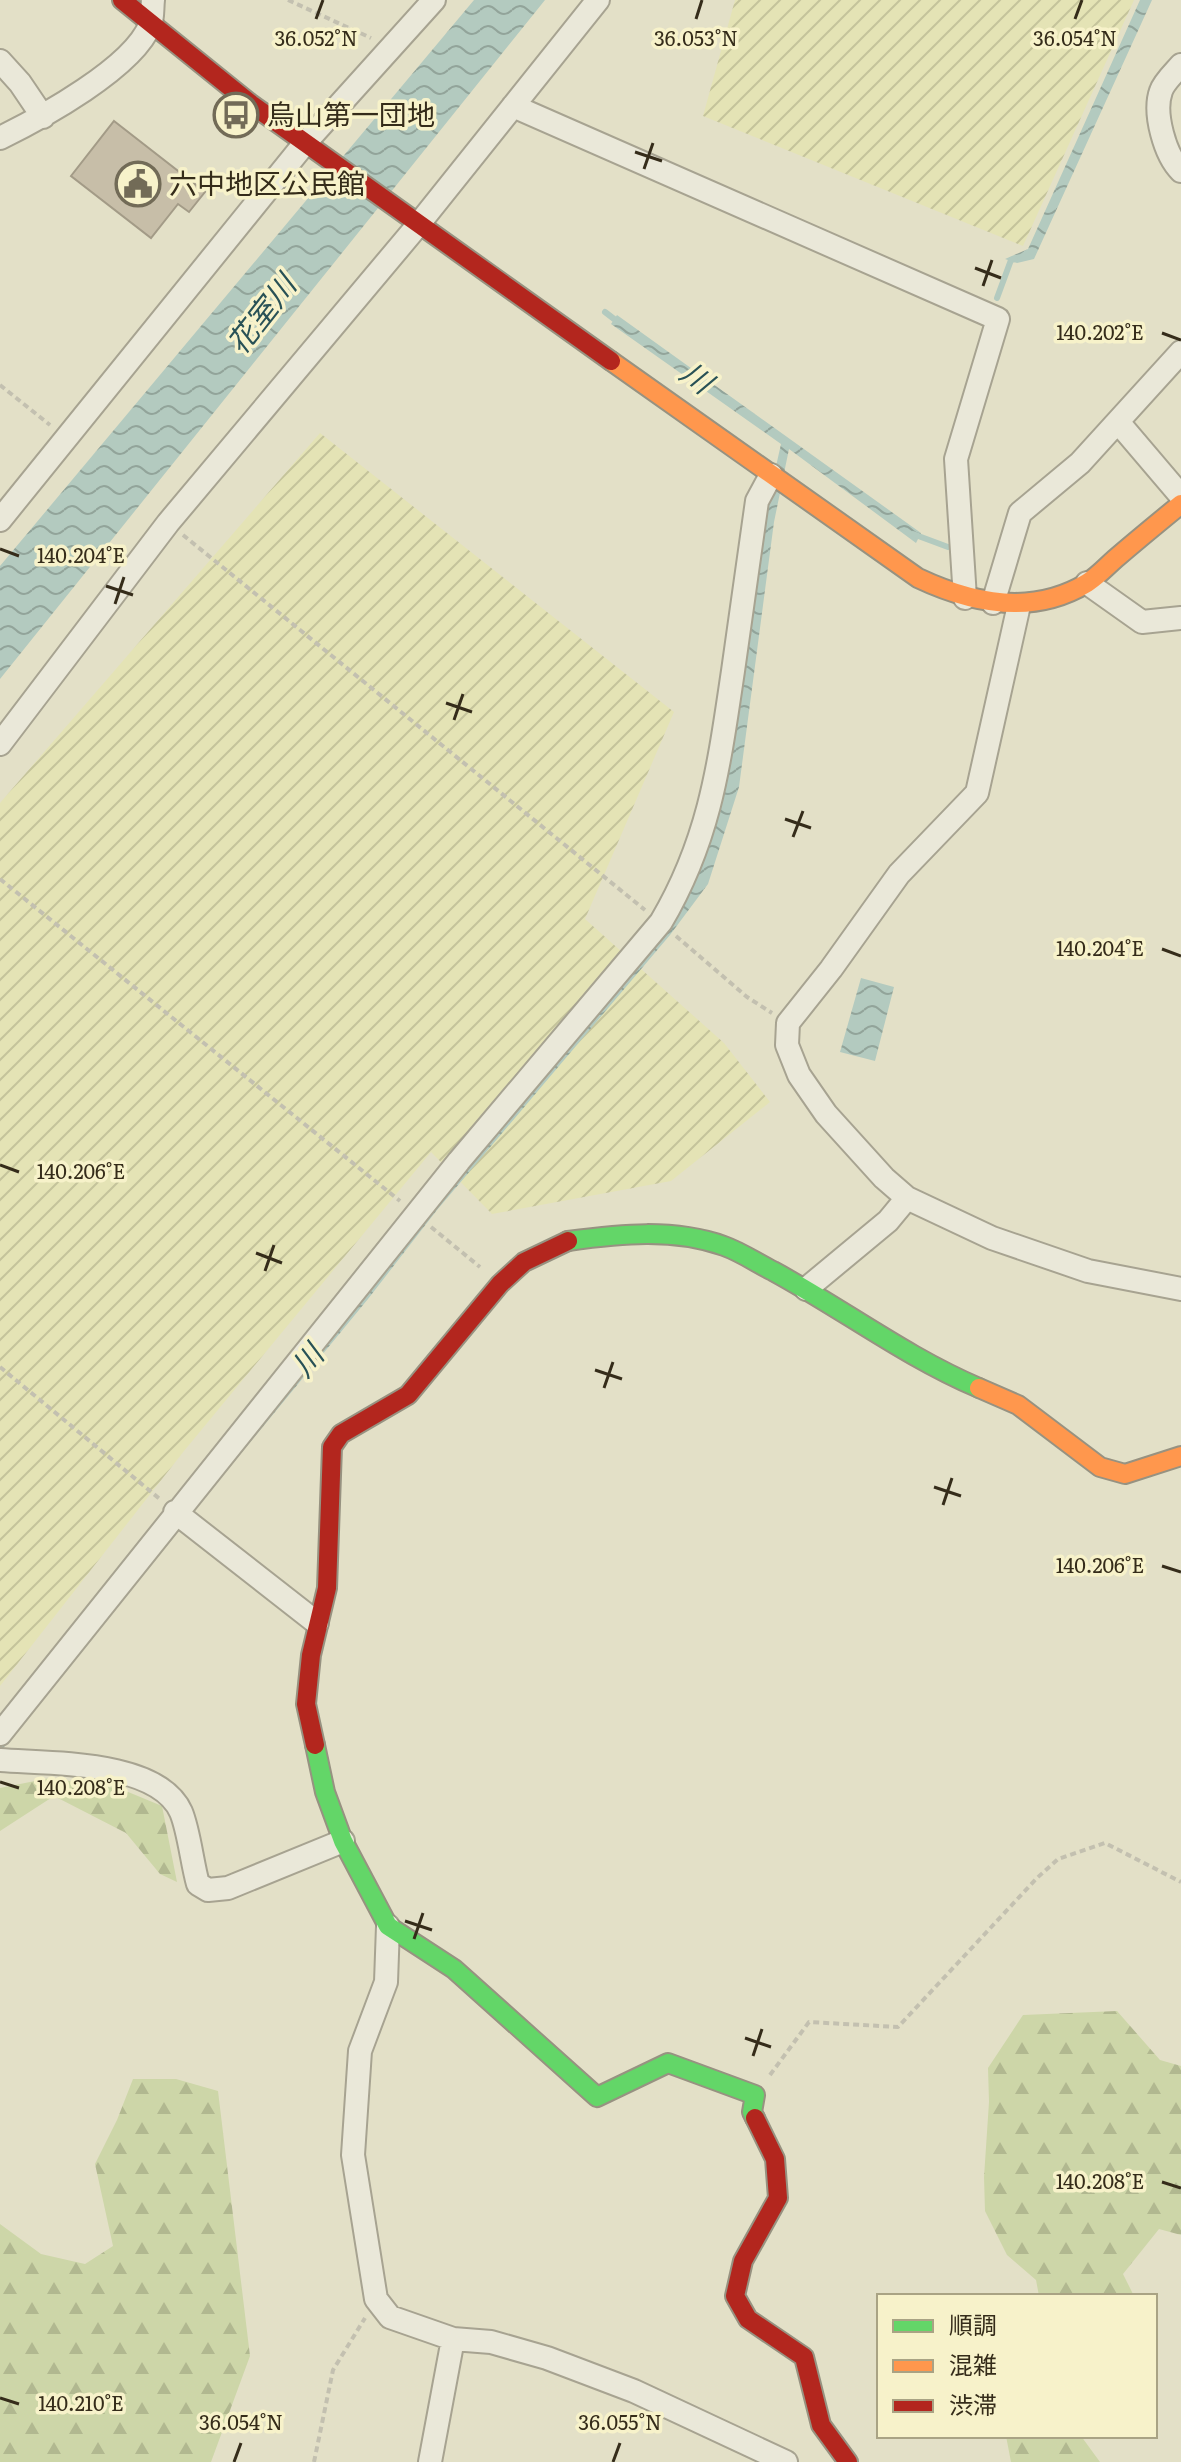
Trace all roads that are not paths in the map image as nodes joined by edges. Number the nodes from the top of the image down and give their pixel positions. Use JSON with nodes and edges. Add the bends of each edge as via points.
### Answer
{"nodes":[{"id":1,"x":122,"y":0,"type":"edge"},
{"id":2,"x":153,"y":0,"type":"edge"},
{"id":3,"x":434,"y":0,"type":"edge"},
{"id":4,"x":598,"y":0,"type":"edge"},
{"id":5,"x":150,"y":25,"type":"junction"},
{"id":6,"x":0,"y":61,"type":"edge"},
{"id":7,"x":1181,"y":65,"type":"edge"},
{"id":8,"x":513,"y":106,"type":"junction"},
{"id":9,"x":43,"y":117,"type":"junction"},
{"id":10,"x":0,"y":138,"type":"edge"},
{"id":11,"x":310,"y":147,"type":"junction"},
{"id":12,"x":1181,"y":171,"type":"edge"},
{"id":13,"x":414,"y":222,"type":"junction"},
{"id":14,"x":1181,"y":352,"type":"edge"},
{"id":15,"x":1118,"y":422,"type":"junction"},
{"id":16,"x":771,"y":475,"type":"junction"},
{"id":17,"x":1181,"y":496,"type":"edge"},
{"id":18,"x":1181,"y":504,"type":"edge"},
{"id":19,"x":0,"y":520,"type":"edge"},
{"id":20,"x":1087,"y":583,"type":"junction"},
{"id":21,"x":965,"y":598,"type":"junction"},
{"id":22,"x":993,"y":603,"type":"junction"},
{"id":23,"x":1019,"y":605,"type":"junction"},
{"id":24,"x":1181,"y":618,"type":"edge"},
{"id":25,"x":0,"y":744,"type":"edge"},
{"id":26,"x":907,"y":1198,"type":"junction"},
{"id":27,"x":806,"y":1289,"type":"junction"},
{"id":28,"x":1181,"y":1289,"type":"edge"},
{"id":29,"x":1181,"y":1456,"type":"edge"},
{"id":30,"x":175,"y":1512,"type":"junction"},
{"id":31,"x":317,"y":1623,"type":"junction"},
{"id":32,"x":0,"y":1734,"type":"edge"},
{"id":33,"x":0,"y":1760,"type":"edge"},
{"id":34,"x":343,"y":1841,"type":"junction"},
{"id":35,"x":388,"y":1926,"type":"junction"},
{"id":36,"x":453,"y":2339,"type":"junction"},
{"id":37,"x":430,"y":2462,"type":"edge"},
{"id":38,"x":786,"y":2462,"type":"edge"},
{"id":39,"x":848,"y":2462,"type":"edge"}],
"edges":[{"from":1,"to":5,"type":"street"},
{"from":2,"to":5,"type":"street"},
{"from":3,"to":11,"type":"street"},
{"from":4,"to":8,"type":"street"},
{"from":5,"to":9,"type":"street","via":[[132,52]]},
{"from":5,"to":11,"type":"street"},
{"from":6,"to":9,"type":"street"},
{"from":7,"to":12,"type":"street","via":[[1161,90],[1160,129]]},
{"from":8,"to":13,"type":"street"},
{"from":8,"to":21,"type":"street","via":[[998,319],[956,459]]},
{"from":9,"to":10,"type":"street"},
{"from":11,"to":13,"type":"street"},
{"from":11,"to":19,"type":"street"},
{"from":13,"to":16,"type":"street"},
{"from":13,"to":25,"type":"street","via":[[168,523]]},
{"from":14,"to":15,"type":"street"},
{"from":15,"to":17,"type":"street"},
{"from":15,"to":22,"type":"street","via":[[1080,463],[1020,513]]},
{"from":16,"to":21,"type":"street","via":[[918,578]]},
{"from":16,"to":30,"type":"street","via":[[757,501],[719,765],[708,815],[681,889],[661,922]]},
{"from":18,"to":20,"type":"street"},
{"from":20,"to":23,"type":"street","via":[[1052,600]]},
{"from":20,"to":24,"type":"street","via":[[1142,622]]},
{"from":21,"to":22,"type":"street"},
{"from":22,"to":23,"type":"street"},
{"from":23,"to":26,"type":"street","via":[[977,793],[899,874],[788,1023],[787,1045],[799,1075],[826,1114]]},
{"from":26,"to":27,"type":"street","via":[[888,1221]]},
{"from":26,"to":28,"type":"street","via":[[992,1238],[1088,1271]]},
{"from":27,"to":29,"type":"street","via":[[936,1370],[1018,1405],[1100,1467],[1125,1474]]},
{"from":27,"to":31,"type":"street","via":[[725,1246],[675,1235],[631,1233],[564,1242],[524,1262],[408,1395],[341,1434],[332,1447],[327,1588]]},
{"from":30,"to":31,"type":"street"},
{"from":30,"to":32,"type":"street"},
{"from":31,"to":34,"type":"street","via":[[306,1704],[325,1792]]},
{"from":33,"to":34,"type":"street","via":[[104,1767],[157,1783],[181,1811],[198,1884],[208,1890],[241,1884]]},
{"from":34,"to":35,"type":"street"},
{"from":35,"to":36,"type":"street","via":[[386,1982],[360,2051],[353,2155],[376,2299],[390,2317]]},
{"from":35,"to":39,"type":"street","via":[[454,1969],[597,2097],[668,2063],[755,2095],[752,2112],[775,2159],[778,2198],[743,2261],[735,2296],[748,2319],[804,2357],[821,2425]]},
{"from":36,"to":37,"type":"street"},
{"from":36,"to":38,"type":"street","via":[[491,2342],[547,2358],[634,2391]]}]}
